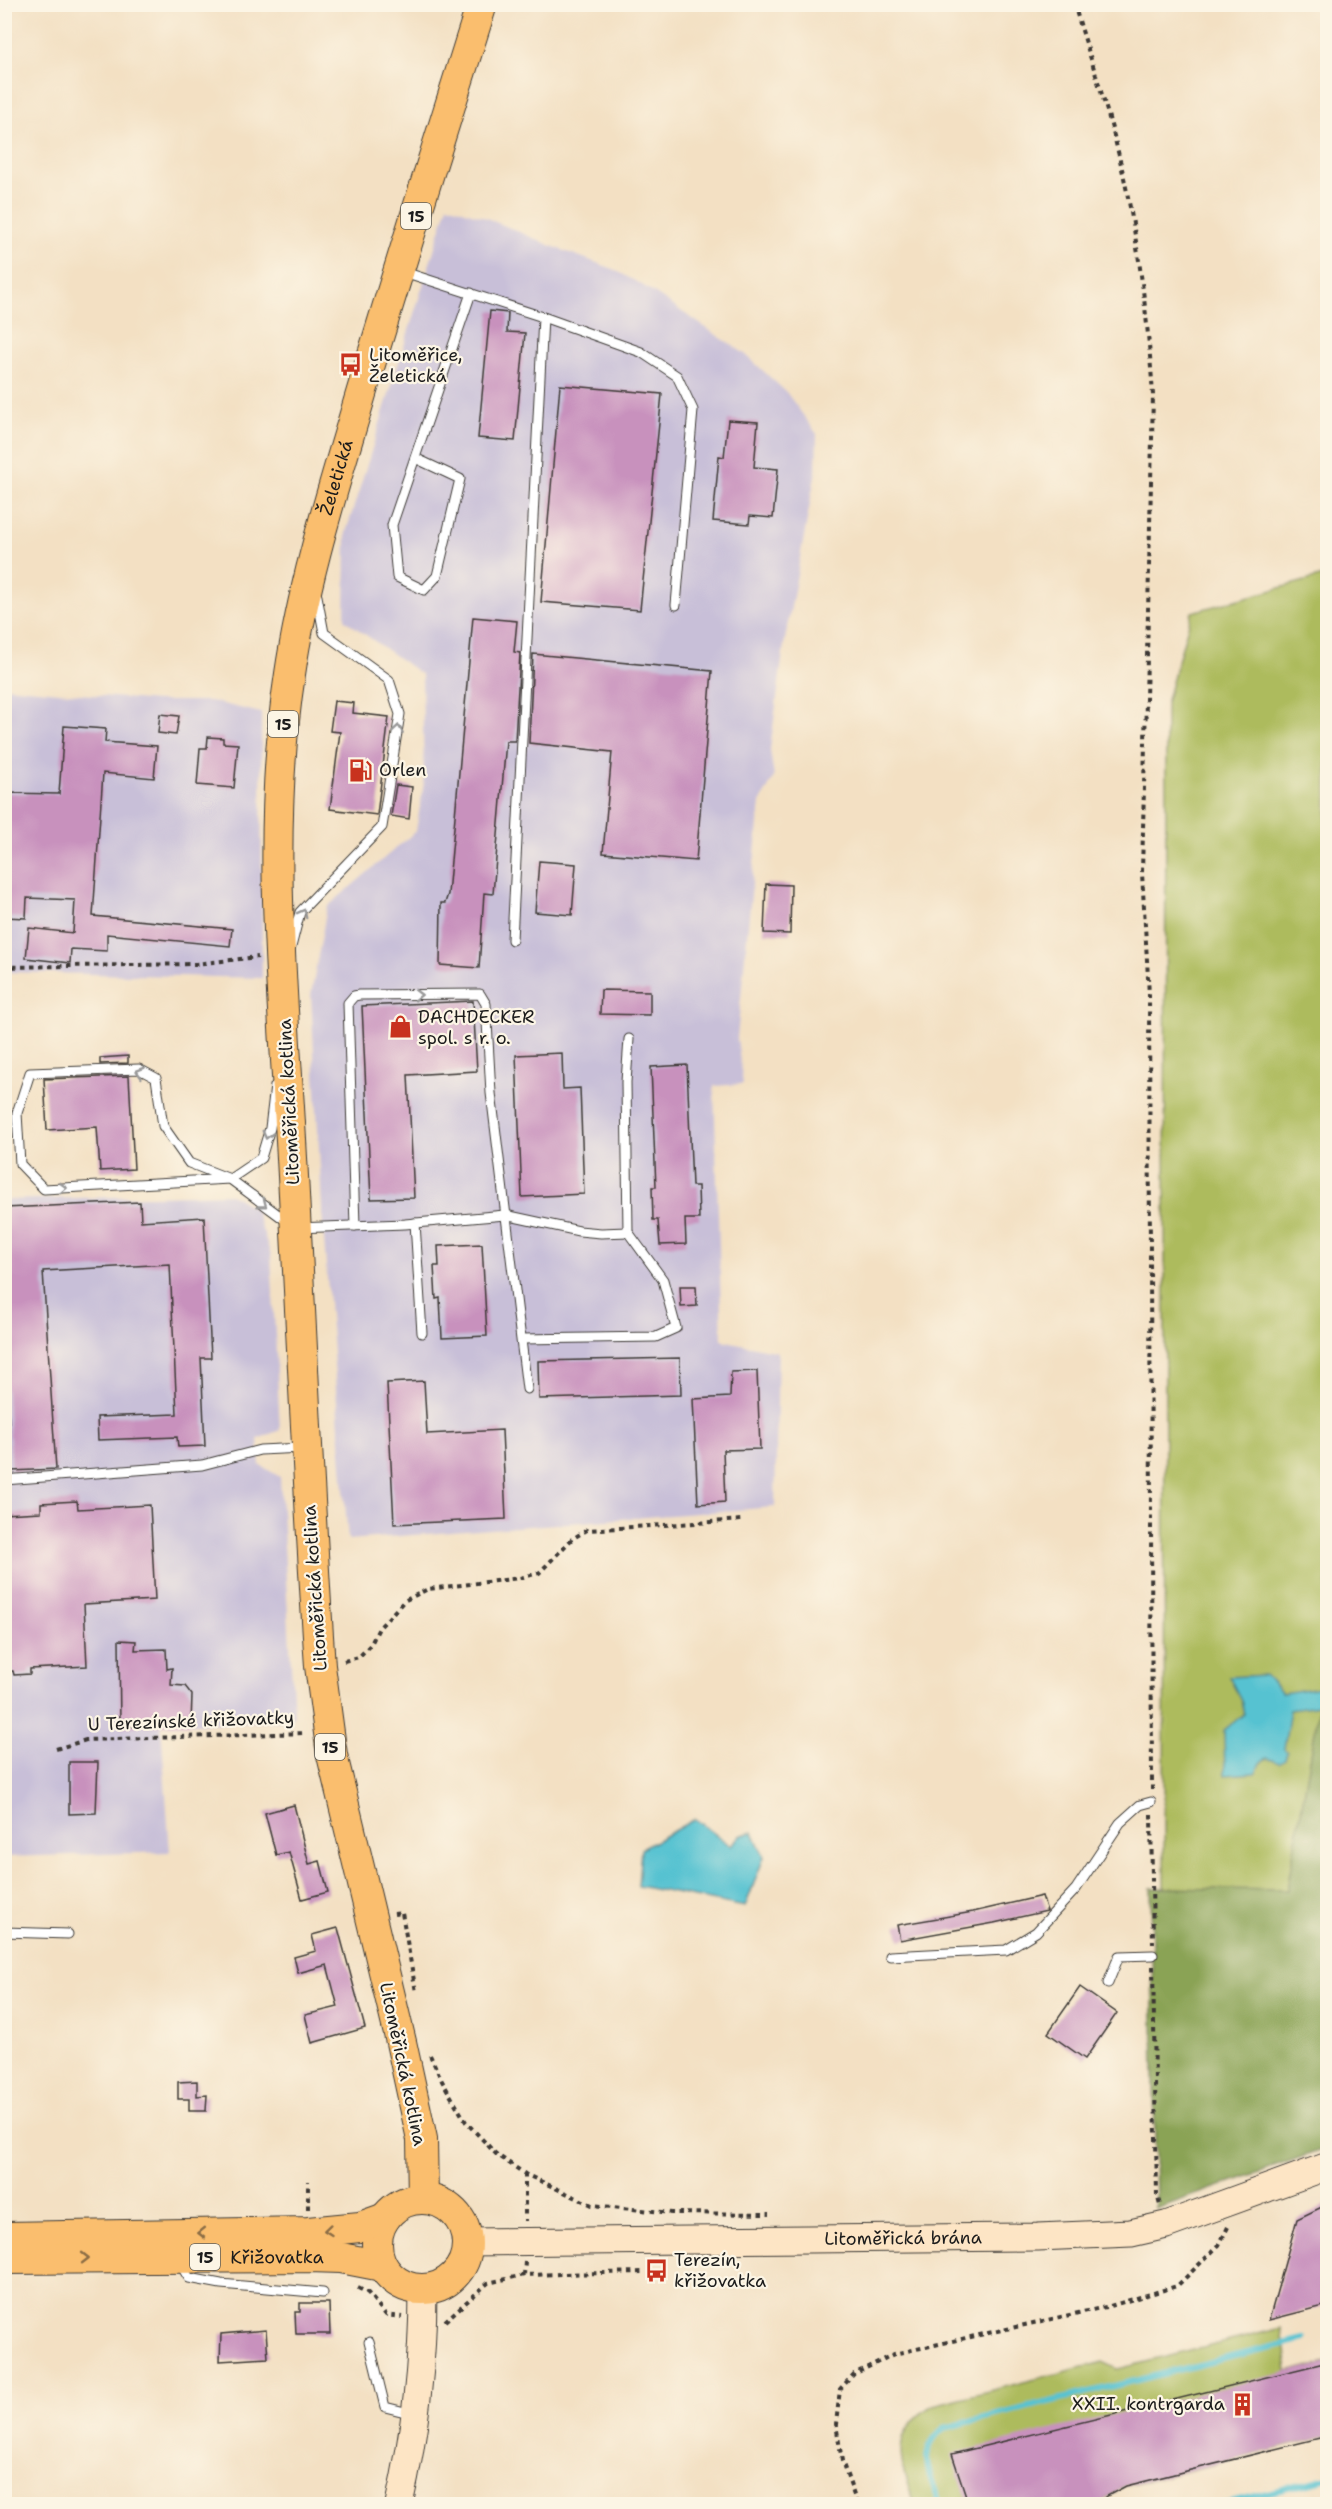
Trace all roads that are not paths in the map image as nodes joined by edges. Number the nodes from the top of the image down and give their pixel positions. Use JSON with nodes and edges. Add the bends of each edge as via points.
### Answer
{"nodes":[{"id":1,"x":482,"y":4,"type":"edge"},
{"id":2,"x":399,"y":270,"type":"junction"},
{"id":3,"x":471,"y":293,"type":"junction"},
{"id":4,"x":543,"y":317,"type":"junction"},
{"id":5,"x":415,"y":458,"type":"junction"},
{"id":6,"x":318,"y":544,"type":"junction"},
{"id":7,"x":676,"y":605,"type":"dead end"},
{"id":8,"x":512,"y":940,"type":"dead end"},
{"id":9,"x":282,"y":961,"type":"junction"},
{"id":10,"x":629,"y":1039,"type":"dead end"},
{"id":11,"x":286,"y":1059,"type":"junction"},
{"id":12,"x":230,"y":1179,"type":"junction"},
{"id":13,"x":505,"y":1215,"type":"junction"},
{"id":14,"x":415,"y":1223,"type":"junction"},
{"id":15,"x":355,"y":1226,"type":"junction"},
{"id":16,"x":296,"y":1228,"type":"junction"},
{"id":17,"x":628,"y":1232,"type":"junction"},
{"id":18,"x":422,"y":1333,"type":"dead end"},
{"id":19,"x":522,"y":1339,"type":"junction"},
{"id":20,"x":527,"y":1389,"type":"dead end"},
{"id":21,"x":306,"y":1448,"type":"junction"},
{"id":22,"x":4,"y":1480,"type":"edge"},
{"id":23,"x":1151,"y":1802,"type":"road end"},
{"id":24,"x":4,"y":1932,"type":"edge"},
{"id":25,"x":68,"y":1934,"type":"dead end"},
{"id":26,"x":1153,"y":1955,"type":"road end"},
{"id":27,"x":890,"y":1956,"type":"dead end"},
{"id":28,"x":1108,"y":1983,"type":"dead end"},
{"id":29,"x":1328,"y":2166,"type":"edge"},
{"id":30,"x":423,"y":2199,"type":"junction"},
{"id":31,"x":385,"y":2218,"type":"junction"},
{"id":32,"x":4,"y":2237,"type":"edge"},
{"id":33,"x":468,"y":2242,"type":"junction"},
{"id":34,"x":177,"y":2257,"type":"junction"},
{"id":35,"x":15,"y":2258,"type":"edge"},
{"id":36,"x":382,"y":2266,"type":"junction"},
{"id":37,"x":423,"y":2290,"type":"junction"},
{"id":38,"x":323,"y":2293,"type":"dead end"},
{"id":39,"x":369,"y":2342,"type":"dead end"},
{"id":40,"x":416,"y":2415,"type":"junction"},
{"id":41,"x":399,"y":2505,"type":"edge"}],
"edges":[{"from":1,"to":2,"type":"main road","name":"Želetická","number":"15"},
{"from":2,"to":3,"type":"lane"},
{"from":2,"to":6,"type":"main road","name":"Želetická","number":"15"},
{"from":3,"to":4,"type":"lane"},
{"from":3,"to":5,"type":"lane"},
{"from":4,"to":7,"type":"lane","via":[[641,352],[677,376],[693,410]]},
{"from":4,"to":8,"type":"lane"},
{"from":5,"to":5,"type":"lane","via":[[392,525],[397,577],[424,590],[437,576],[459,479]]},
{"from":6,"to":9,"type":"main road","name":"Želetická","number":"15","via":[[290,670],[279,765],[277,860]]},
{"from":9,"to":6,"type":"lane","one_way":true,"via":[[293,944],[300,912],[382,827],[400,714],[389,680],[324,633],[317,604]]},
{"from":9,"to":11,"type":"main road","name":"Litoměřická kotlina","number":"15"},
{"from":10,"to":17,"type":"lane"},
{"from":11,"to":12,"type":"lane","one_way":true,"via":[[276,1076],[270,1128],[261,1158]]},
{"from":11,"to":16,"type":"main road","name":"Litoměřická kotlina","number":"15"},
{"from":12,"to":12,"type":"lane","one_way":true,"via":[[189,1163],[163,1126],[156,1078],[139,1069],[30,1073],[17,1113],[20,1164],[44,1189]]},
{"from":12,"to":16,"type":"lane","one_way":true},
{"from":13,"to":14,"type":"lane"},
{"from":15,"to":13,"type":"lane","one_way":true,"via":[[347,1009],[350,998],[359,995],[484,996]]},
{"from":13,"to":17,"type":"lane","via":[[579,1231]]},
{"from":13,"to":19,"type":"lane"},
{"from":14,"to":15,"type":"lane"},
{"from":14,"to":18,"type":"lane"},
{"from":15,"to":16,"type":"lane"},
{"from":16,"to":21,"type":"main road","name":"Litoměřická kotlina","number":"15"},
{"from":17,"to":19,"type":"lane","via":[[663,1280],[676,1328],[656,1337]]},
{"from":19,"to":20,"type":"lane"},
{"from":21,"to":22,"type":"lane","via":[[260,1450],[202,1465]]},
{"from":21,"to":30,"type":"main road","name":"Litoměřická kotlina","number":"15","via":[[328,1732],[422,2139]]},
{"from":23,"to":27,"type":"lane","via":[[1140,1805],[1120,1823],[1076,1889],[1036,1932],[1006,1950]]},
{"from":24,"to":25,"type":"lane"},
{"from":26,"to":28,"type":"lane","via":[[1119,1956]]},
{"from":29,"to":33,"type":"main road","name":"Litoměřická brána","via":[[1166,2225],[1131,2233]]},
{"from":30,"to":31,"type":"main road","number":"15","via":[[395,2207]]},
{"from":30,"to":33,"type":"main road","via":[[449,2207],[459,2217]]},
{"from":31,"to":32,"type":"main road","number":"15","one_way":true,"via":[[360,2227],[308,2232]]},
{"from":31,"to":36,"type":"main road","via":[[377,2242]]},
{"from":33,"to":37,"type":"main road","via":[[460,2270],[438,2288]]},
{"from":35,"to":34,"type":"main road","name":"Křižovatka","number":"15","one_way":true},
{"from":34,"to":36,"type":"main road","name":"Křižovatka","number":"15","via":[[341,2258]]},
{"from":34,"to":38,"type":"lane","via":[[189,2278]]},
{"from":36,"to":37,"type":"main road","via":[[399,2284]]},
{"from":37,"to":40,"type":"main road"},
{"from":39,"to":40,"type":"lane","via":[[385,2407]]},
{"from":40,"to":41,"type":"main road"}]}
